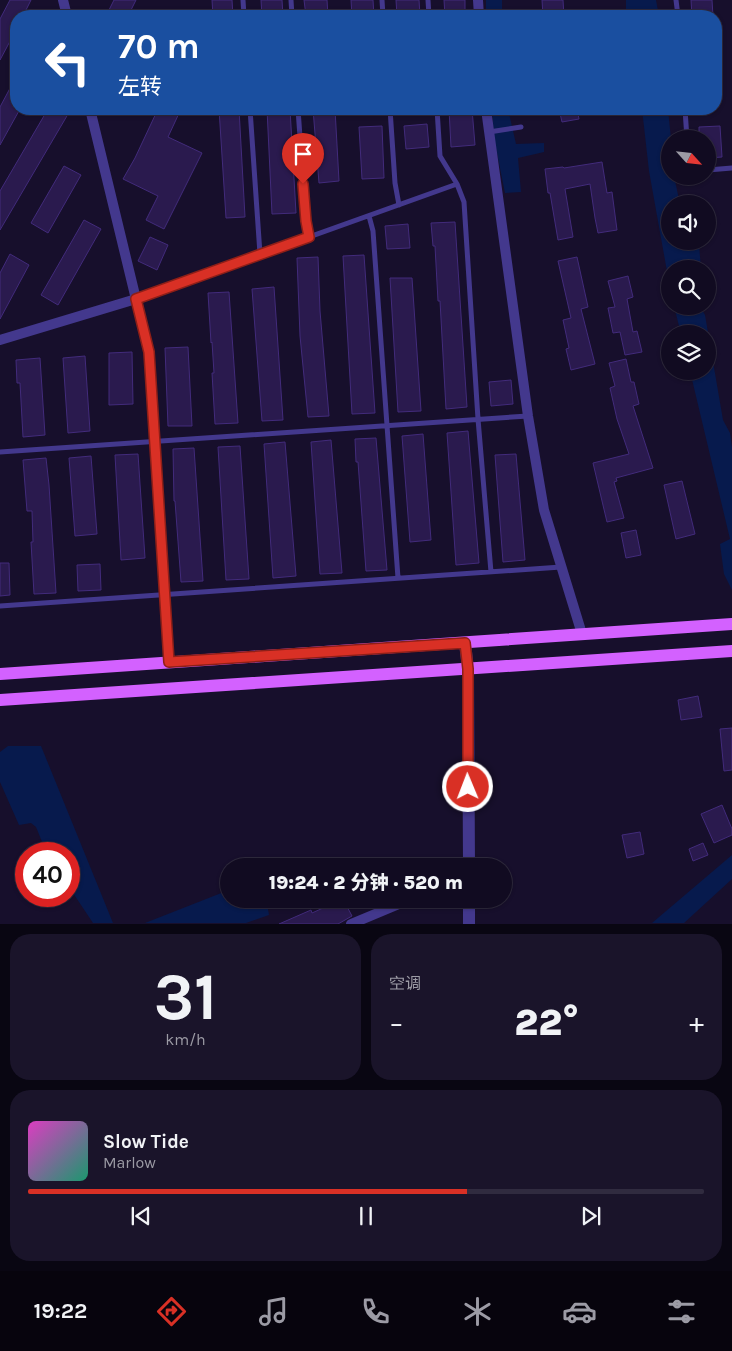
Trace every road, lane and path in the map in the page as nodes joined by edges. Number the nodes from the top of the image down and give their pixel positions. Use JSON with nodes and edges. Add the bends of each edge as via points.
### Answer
{"nodes":[{"id":1,"x":91,"y":115,"type":"edge"},
{"id":2,"x":250,"y":115,"type":"edge"},
{"id":3,"x":298,"y":115,"type":"edge"},
{"id":4,"x":390,"y":115,"type":"edge"},
{"id":5,"x":437,"y":115,"type":"edge"},
{"id":6,"x":487,"y":115,"type":"edge"},
{"id":7,"x":685,"y":115,"type":"edge"},
{"id":8,"x":521,"y":127,"type":"dead end"},
{"id":9,"x":686,"y":130,"type":"edge"},
{"id":10,"x":489,"y":132,"type":"junction"},
{"id":11,"x":732,"y":168,"type":"edge"},
{"id":12,"x":716,"y":169,"type":"edge"},
{"id":13,"x":457,"y":184,"type":"junction"},
{"id":14,"x":399,"y":205,"type":"junction"},
{"id":15,"x":369,"y":216,"type":"junction"},
{"id":16,"x":309,"y":237,"type":"junction"},
{"id":17,"x":260,"y":254,"type":"junction"},
{"id":18,"x":136,"y":299,"type":"junction"},
{"id":19,"x":0,"y":340,"type":"edge"},
{"id":20,"x":528,"y":416,"type":"junction"},
{"id":21,"x":478,"y":419,"type":"junction"},
{"id":22,"x":387,"y":426,"type":"junction"},
{"id":23,"x":154,"y":441,"type":"junction"},
{"id":24,"x":0,"y":452,"type":"edge"},
{"id":25,"x":561,"y":567,"type":"junction"},
{"id":26,"x":491,"y":572,"type":"junction"},
{"id":27,"x":398,"y":578,"type":"junction"},
{"id":28,"x":164,"y":594,"type":"junction"},
{"id":29,"x":0,"y":606,"type":"edge"},
{"id":30,"x":732,"y":624,"type":"edge"},
{"id":31,"x":582,"y":634,"type":"junction"},
{"id":32,"x":465,"y":643,"type":"junction"},
{"id":33,"x":732,"y":650,"type":"edge"},
{"id":34,"x":169,"y":662,"type":"junction"},
{"id":35,"x":468,"y":669,"type":"junction"},
{"id":36,"x":0,"y":674,"type":"edge"},
{"id":37,"x":0,"y":700,"type":"edge"},
{"id":38,"x":469,"y":858,"type":"edge"},
{"id":39,"x":389,"y":908,"type":"edge"},
{"id":40,"x":469,"y":908,"type":"edge"},
{"id":41,"x":351,"y":924,"type":"edge"},
{"id":42,"x":470,"y":924,"type":"edge"}],
"edges":[{"from":1,"to":18,"type":"street"},
{"from":2,"to":17,"type":"lane"},
{"from":3,"to":16,"type":"lane"},
{"from":4,"to":14,"type":"lane"},
{"from":5,"to":13,"type":"lane","via":[[440,156]]},
{"from":6,"to":10,"type":"street"},
{"from":7,"to":9,"type":"lane"},
{"from":8,"to":10,"type":"lane"},
{"from":10,"to":20,"type":"street"},
{"from":11,"to":12,"type":"lane"},
{"from":13,"to":14,"type":"lane"},
{"from":13,"to":21,"type":"lane","via":[[464,202]]},
{"from":14,"to":15,"type":"lane"},
{"from":15,"to":16,"type":"lane"},
{"from":15,"to":22,"type":"lane","via":[[373,231]]},
{"from":16,"to":17,"type":"lane"},
{"from":17,"to":18,"type":"lane"},
{"from":18,"to":19,"type":"street"},
{"from":18,"to":23,"type":"street","via":[[149,352]]},
{"from":20,"to":21,"type":"lane"},
{"from":20,"to":25,"type":"street","via":[[544,510]]},
{"from":21,"to":22,"type":"lane"},
{"from":21,"to":26,"type":"lane"},
{"from":22,"to":23,"type":"lane"},
{"from":22,"to":27,"type":"lane"},
{"from":23,"to":24,"type":"lane"},
{"from":23,"to":28,"type":"street"},
{"from":25,"to":26,"type":"lane"},
{"from":25,"to":31,"type":"street"},
{"from":26,"to":27,"type":"lane"},
{"from":27,"to":28,"type":"lane"},
{"from":28,"to":29,"type":"lane"},
{"from":28,"to":34,"type":"street"},
{"from":30,"to":31,"type":"main road"},
{"from":31,"to":32,"type":"main road"},
{"from":32,"to":34,"type":"main road"},
{"from":32,"to":35,"type":"street"},
{"from":33,"to":35,"type":"main road"},
{"from":34,"to":36,"type":"main road"},
{"from":35,"to":37,"type":"main road"},
{"from":35,"to":38,"type":"street"},
{"from":39,"to":41,"type":"street"},
{"from":40,"to":42,"type":"street"}]}
